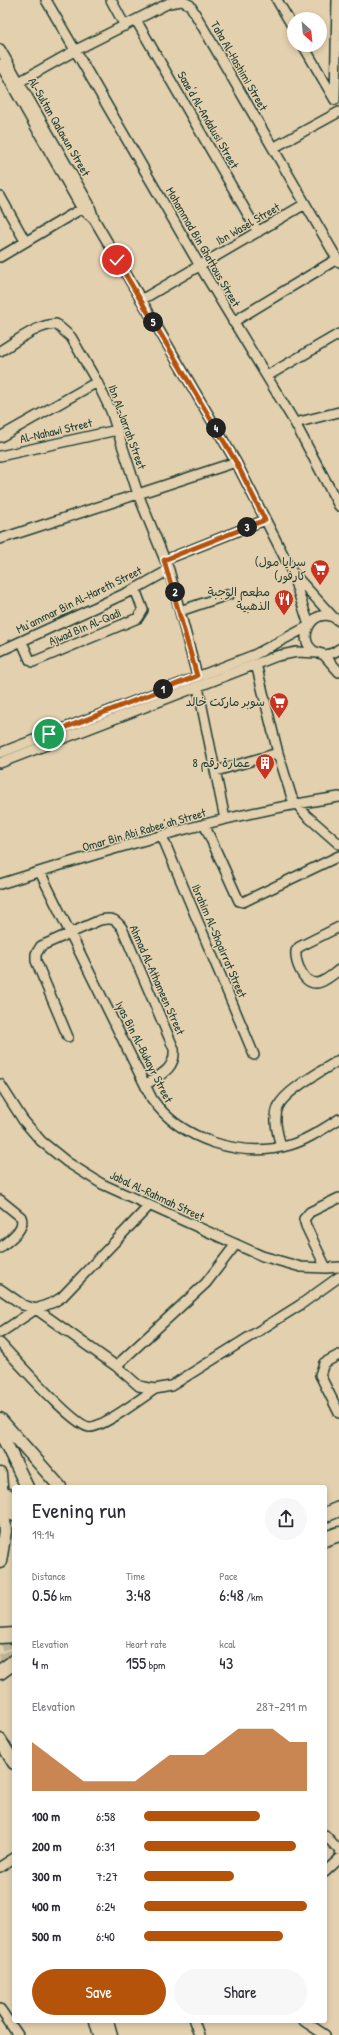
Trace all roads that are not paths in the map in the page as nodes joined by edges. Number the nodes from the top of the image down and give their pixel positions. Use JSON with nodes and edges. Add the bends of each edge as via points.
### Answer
{"nodes":[{"id":1,"x":46,"y":0,"type":"edge"},
{"id":2,"x":111,"y":0,"type":"edge"},
{"id":3,"x":277,"y":0,"type":"edge"},
{"id":4,"x":337,"y":0,"type":"edge"},
{"id":5,"x":287,"y":17,"type":"edge"},
{"id":6,"x":136,"y":20,"type":"junction"},
{"id":7,"x":125,"y":26,"type":"junction"},
{"id":8,"x":338,"y":31,"type":"edge"},
{"id":9,"x":0,"y":49,"type":"edge"},
{"id":10,"x":76,"y":50,"type":"junction"},
{"id":11,"x":307,"y":52,"type":"edge"},
{"id":12,"x":0,"y":64,"type":"edge"},
{"id":13,"x":20,"y":82,"type":"junction"},
{"id":14,"x":337,"y":104,"type":"edge"},
{"id":15,"x":339,"y":112,"type":"edge"},
{"id":16,"x":273,"y":148,"type":"junction"},
{"id":17,"x":0,"y":196,"type":"edge"},
{"id":18,"x":305,"y":204,"type":"junction"},
{"id":19,"x":85,"y":207,"type":"junction"},
{"id":20,"x":258,"y":232,"type":"junction"},
{"id":21,"x":25,"y":241,"type":"junction"},
{"id":22,"x":0,"y":257,"type":"edge"},
{"id":23,"x":338,"y":261,"type":"edge"},
{"id":24,"x":200,"y":266,"type":"junction"},
{"id":25,"x":141,"y":300,"type":"junction"},
{"id":26,"x":233,"y":322,"type":"junction"},
{"id":27,"x":339,"y":334,"type":"edge"},
{"id":28,"x":0,"y":351,"type":"edge"},
{"id":29,"x":267,"y":376,"type":"junction"},
{"id":30,"x":98,"y":382,"type":"junction"},
{"id":31,"x":339,"y":412,"type":"edge"},
{"id":32,"x":294,"y":423,"type":"junction"},
{"id":33,"x":117,"y":430,"type":"junction"},
{"id":34,"x":0,"y":437,"type":"edge"},
{"id":35,"x":0,"y":456,"type":"edge"},
{"id":36,"x":236,"y":462,"type":"junction"},
{"id":37,"x":336,"y":492,"type":"edge"},
{"id":38,"x":138,"y":494,"type":"junction"},
{"id":39,"x":339,"y":506,"type":"edge"},
{"id":40,"x":265,"y":520,"type":"junction"},
{"id":41,"x":0,"y":539,"type":"edge"},
{"id":42,"x":164,"y":560,"type":"junction"},
{"id":43,"x":168,"y":570,"type":"junction"},
{"id":44,"x":292,"y":572,"type":"junction"},
{"id":45,"x":135,"y":589,"type":"junction"},
{"id":46,"x":230,"y":594,"type":"dead end"},
{"id":47,"x":180,"y":611,"type":"junction"},
{"id":48,"x":337,"y":620,"type":"edge"},
{"id":49,"x":308,"y":626,"type":"junction"},
{"id":50,"x":22,"y":642,"type":"junction"},
{"id":51,"x":339,"y":649,"type":"edge"},
{"id":52,"x":0,"y":651,"type":"edge"},
{"id":53,"x":321,"y":654,"type":"junction"},
{"id":54,"x":256,"y":664,"type":"junction"},
{"id":55,"x":339,"y":672,"type":"edge"},
{"id":56,"x":197,"y":676,"type":"junction"},
{"id":57,"x":198,"y":687,"type":"junction"},
{"id":58,"x":0,"y":753,"type":"edge"},
{"id":59,"x":278,"y":753,"type":"junction"},
{"id":60,"x":0,"y":763,"type":"edge"},
{"id":61,"x":216,"y":771,"type":"junction"},
{"id":62,"x":339,"y":797,"type":"edge"},
{"id":63,"x":295,"y":803,"type":"junction"},
{"id":64,"x":226,"y":819,"type":"junction"},
{"id":65,"x":204,"y":824,"type":"junction"},
{"id":66,"x":162,"y":836,"type":"junction"},
{"id":67,"x":339,"y":844,"type":"edge"},
{"id":68,"x":339,"y":856,"type":"edge"},
{"id":69,"x":40,"y":872,"type":"junction"},
{"id":70,"x":0,"y":884,"type":"edge"},
{"id":71,"x":339,"y":927,"type":"edge"},
{"id":72,"x":71,"y":933,"type":"junction"},
{"id":73,"x":339,"y":970,"type":"edge"},
{"id":74,"x":68,"y":1037,"type":"dead end"},
{"id":75,"x":254,"y":1055,"type":"dead end"},
{"id":76,"x":339,"y":1060,"type":"edge"},
{"id":77,"x":0,"y":1084,"type":"edge"},
{"id":78,"x":145,"y":1085,"type":"junction"},
{"id":79,"x":339,"y":1119,"type":"edge"},
{"id":80,"x":281,"y":1147,"type":"junction"},
{"id":81,"x":339,"y":1198,"type":"edge"},
{"id":82,"x":0,"y":1200,"type":"edge"},
{"id":83,"x":149,"y":1206,"type":"junction"},
{"id":84,"x":236,"y":1244,"type":"junction"},
{"id":85,"x":0,"y":1248,"type":"edge"},
{"id":86,"x":339,"y":1267,"type":"edge"},
{"id":87,"x":326,"y":1268,"type":"junction"},
{"id":88,"x":339,"y":1277,"type":"edge"},
{"id":89,"x":0,"y":1289,"type":"edge"},
{"id":90,"x":36,"y":1309,"type":"junction"},
{"id":91,"x":0,"y":1333,"type":"edge"},
{"id":92,"x":0,"y":1343,"type":"edge"},
{"id":93,"x":339,"y":1355,"type":"edge"},
{"id":94,"x":116,"y":1366,"type":"junction"},
{"id":95,"x":155,"y":1389,"type":"junction"},
{"id":96,"x":339,"y":1413,"type":"edge"},
{"id":97,"x":0,"y":1419,"type":"edge"},
{"id":98,"x":0,"y":1431,"type":"edge"},
{"id":99,"x":0,"y":1474,"type":"edge"},
{"id":100,"x":26,"y":1485,"type":"edge"},
{"id":101,"x":58,"y":1485,"type":"edge"},
{"id":102,"x":12,"y":1509,"type":"edge"},
{"id":103,"x":339,"y":1509,"type":"edge"},
{"id":104,"x":327,"y":1514,"type":"edge"},
{"id":105,"x":339,"y":1534,"type":"edge"},
{"id":106,"x":327,"y":1538,"type":"edge"},
{"id":107,"x":0,"y":1562,"type":"edge"},
{"id":108,"x":12,"y":1635,"type":"edge"},
{"id":109,"x":0,"y":1636,"type":"edge"},
{"id":110,"x":12,"y":1663,"type":"edge"},
{"id":111,"x":0,"y":1672,"type":"edge"},
{"id":112,"x":1,"y":1745,"type":"edge"},
{"id":113,"x":12,"y":1760,"type":"edge"},
{"id":114,"x":327,"y":1837,"type":"edge"},
{"id":115,"x":339,"y":1850,"type":"edge"},
{"id":116,"x":12,"y":1859,"type":"edge"},
{"id":117,"x":339,"y":1859,"type":"edge"},
{"id":118,"x":0,"y":1867,"type":"edge"},
{"id":119,"x":327,"y":1870,"type":"edge"},
{"id":120,"x":0,"y":2009,"type":"edge"},
{"id":121,"x":97,"y":2023,"type":"edge"},
{"id":122,"x":108,"y":2023,"type":"edge"},
{"id":123,"x":195,"y":2023,"type":"edge"},
{"id":124,"x":307,"y":2023,"type":"edge"},
{"id":125,"x":18,"y":2035,"type":"edge"},
{"id":126,"x":100,"y":2035,"type":"edge"},
{"id":127,"x":111,"y":2035,"type":"edge"},
{"id":128,"x":199,"y":2035,"type":"edge"},
{"id":129,"x":325,"y":2035,"type":"edge"}],
"edges":[{"from":1,"to":10,"type":"street","name":"Mohammad Bin Ghattous Street"},
{"from":2,"to":7,"type":"street"},
{"from":3,"to":5,"type":"street"},
{"from":4,"to":8,"type":"street"},
{"from":6,"to":7,"type":"street","name":"Taha Al-Hashimi Street"},
{"from":6,"to":16,"type":"street","name":"Taha Al-Hashimi Street","via":[[174,2],[182,1],[190,6]]},
{"from":6,"to":20,"type":"street","name":"Saae'd Al-Andalusi Street"},
{"from":7,"to":10,"type":"street","name":"Taha Al-Hashimi Street"},
{"from":8,"to":14,"type":"street"},
{"from":9,"to":13,"type":"street","name":"Al-Sultan Qalawun Street"},
{"from":10,"to":13,"type":"street","name":"Taha Al-Hashimi Street"},
{"from":10,"to":24,"type":"street","name":"Mohammad Bin Ghattous Street"},
{"from":11,"to":14,"type":"street"},
{"from":12,"to":19,"type":"street","name":"Al-Sultan Qalawun Street"},
{"from":13,"to":19,"type":"street","name":"Al-Sultan Qalawun Street"},
{"from":15,"to":16,"type":"street"},
{"from":16,"to":18,"type":"street","name":"Taha Al-Hashimi Street"},
{"from":17,"to":21,"type":"street"},
{"from":18,"to":20,"type":"street","name":"Ibn Wasel Street"},
{"from":18,"to":23,"type":"street","name":"Taha Al-Hashimi Street"},
{"from":19,"to":21,"type":"street"},
{"from":19,"to":25,"type":"street","name":"Al-Sultan Qalawun Street"},
{"from":20,"to":24,"type":"street","name":"Ibn Wasel Street"},
{"from":21,"to":22,"type":"street"},
{"from":23,"to":26,"type":"street"},
{"from":24,"to":25,"type":"street","name":"Ibn Wasel Street"},
{"from":24,"to":26,"type":"street","name":"Mohammad Bin Ghattous Street"},
{"from":25,"to":36,"type":"street","name":"Al-Sultan Qalawun Street"},
{"from":26,"to":29,"type":"street","name":"Mohammad Bin Ghattous Street"},
{"from":27,"to":29,"type":"street"},
{"from":28,"to":30,"type":"street","name":"Ibn Al-Jarrah Street","via":[[40,327],[56,324],[71,337]]},
{"from":29,"to":32,"type":"street","name":"Mohammad Bin Ghattous Street"},
{"from":30,"to":33,"type":"street","name":"Ibn Al-Jarrah Street"},
{"from":30,"to":34,"type":"street"},
{"from":31,"to":32,"type":"street"},
{"from":32,"to":37,"type":"street","name":"Mohammad Bin Ghattous Street"},
{"from":33,"to":35,"type":"street","name":"Al-Nahawi Street"},
{"from":33,"to":38,"type":"street","name":"Ibn Al-Jarrah Street"},
{"from":36,"to":38,"type":"street"},
{"from":36,"to":40,"type":"street","name":"Al-Sultan Qalawun Street"},
{"from":37,"to":39,"type":"street","name":"Mohammad Bin Ghattous Street"},
{"from":38,"to":41,"type":"street"},
{"from":38,"to":42,"type":"street","name":"Ibn Al-Jarrah Street"},
{"from":40,"to":42,"type":"street"},
{"from":40,"to":44,"type":"street","name":"Al-Sultan Qalawun Street"},
{"from":42,"to":43,"type":"street","name":"Ibn Al-Jarrah Street"},
{"from":43,"to":45,"type":"street","name":"Mu’ammar Bin Al-Hareth Street"},
{"from":43,"to":47,"type":"street","name":"Ibn Al-Jarrah Street"},
{"from":44,"to":48,"type":"street","name":"Al-Sultan Qalawun Street"},
{"from":44,"to":49,"type":"street","name":"Al-Sultan Qalawun Street"},
{"from":45,"to":50,"type":"street","name":"Mu’ammar Bin Al-Hareth Street"},
{"from":45,"to":50,"type":"street","name":"Ajwad Bin Al-Qadi","via":[[143,610],[138,618],[33,662]]},
{"from":46,"to":47,"type":"street"},
{"from":47,"to":56,"type":"street","name":"Ibn Al-Jarrah Street"},
{"from":48,"to":49,"type":"street","via":[[319,616]]},
{"from":49,"to":53,"type":"street","name":"Al-Sultan Qalawun Street","via":[[308,645]]},
{"from":49,"to":56,"type":"street","via":[[259,653]]},
{"from":50,"to":52,"type":"street","name":"Mu’ammar Bin Al-Hareth Street"},
{"from":51,"to":53,"type":"street","via":[[330,654]]},
{"from":53,"to":54,"type":"street","via":[[286,654]]},
{"from":53,"to":55,"type":"street","name":"Al-Sultan Qalawun Street"},
{"from":54,"to":57,"type":"street"},
{"from":54,"to":59,"type":"street"},
{"from":56,"to":58,"type":"street"},
{"from":57,"to":60,"type":"street"},
{"from":57,"to":61,"type":"street"},
{"from":59,"to":61,"type":"street"},
{"from":59,"to":63,"type":"street"},
{"from":61,"to":64,"type":"street"},
{"from":62,"to":63,"type":"street","name":"Omar Bin Abi Rabee’ah Street"},
{"from":63,"to":64,"type":"street","name":"Omar Bin Abi Rabee’ah Street"},
{"from":63,"to":67,"type":"street"},
{"from":64,"to":65,"type":"street","name":"Omar Bin Abi Rabee’ah Street"},
{"from":65,"to":66,"type":"street","name":"Omar Bin Abi Rabee’ah Street"},
{"from":65,"to":68,"type":"street","via":[[239,901],[243,902]]},
{"from":66,"to":69,"type":"street","name":"Omar Bin Abi Rabee’ah Street"},
{"from":66,"to":75,"type":"street","name":"Ibrahim Al-Shqairrat Street"},
{"from":69,"to":70,"type":"street","name":"Omar Bin Abi Rabee’ah Street"},
{"from":69,"to":72,"type":"street","name":"Iyas Bin Al-Bukayr Street"},
{"from":71,"to":73,"type":"street","via":[[299,948],[295,958],[310,982],[322,982]]},
{"from":72,"to":74,"type":"street","via":[[41,946],[36,954],[36,961]]},
{"from":72,"to":78,"type":"street","name":"Iyas Bin Al-Bukayr Street"},
{"from":72,"to":78,"type":"street","name":"Ahmad Al-Athameen Street","via":[[110,918],[117,920],[122,928],[174,1049],[175,1058],[172,1065]]},
{"from":76,"to":80,"type":"street","via":[[292,1091],[278,1106],[276,1117]]},
{"from":77,"to":83,"type":"street","name":"Jabal Al-Rahmah Street","via":[[23,1120],[54,1152],[88,1176]]},
{"from":78,"to":80,"type":"street","name":"Iyas Bin Al-Bukayr Street","via":[[161,1111],[188,1131],[233,1147],[252,1150]]},
{"from":79,"to":80,"type":"street","name":"Iyas Bin Al-Bukayr Street","via":[[300,1141]]},
{"from":81,"to":87,"type":"street","via":[[310,1212],[304,1221]]},
{"from":82,"to":85,"type":"street","via":[[21,1217],[22,1221],[20,1229]]},
{"from":83,"to":84,"type":"street","name":"Jabal Al-Rahmah Street"},
{"from":83,"to":90,"type":"street","via":[[62,1297]]},
{"from":84,"to":87,"type":"street","name":"Jabal Al-Rahmah Street","via":[[282,1262],[302,1267]]},
{"from":84,"to":94,"type":"street","via":[[206,1283]]},
{"from":86,"to":87,"type":"street","name":"Jabal Al-Rahmah Street"},
{"from":88,"to":95,"type":"street","via":[[300,1305],[171,1386]]},
{"from":89,"to":90,"type":"street","via":[[23,1305]]},
{"from":90,"to":91,"type":"street"},
{"from":90,"to":94,"type":"street"},
{"from":92,"to":95,"type":"street","via":[[46,1393],[79,1423],[89,1427],[100,1426]]},
{"from":93,"to":96,"type":"street","via":[[324,1363],[320,1375]]},
{"from":94,"to":95,"type":"street","via":[[139,1386]]},
{"from":97,"to":101,"type":"main road"},
{"from":98,"to":100,"type":"main road"},
{"from":99,"to":102,"type":"main road"},
{"from":99,"to":107,"type":"main road","via":[[5,1525]]},
{"from":103,"to":104,"type":"highway"},
{"from":105,"to":106,"type":"highway"},
{"from":108,"to":109,"type":"highway"},
{"from":110,"to":111,"type":"highway"},
{"from":112,"to":113,"type":"main road"},
{"from":114,"to":115,"type":"street"},
{"from":116,"to":118,"type":"street"},
{"from":117,"to":119,"type":"street"},
{"from":120,"to":125,"type":"street"},
{"from":121,"to":126,"type":"main road"},
{"from":122,"to":127,"type":"main road"},
{"from":123,"to":128,"type":"street"},
{"from":124,"to":129,"type":"street"}]}
